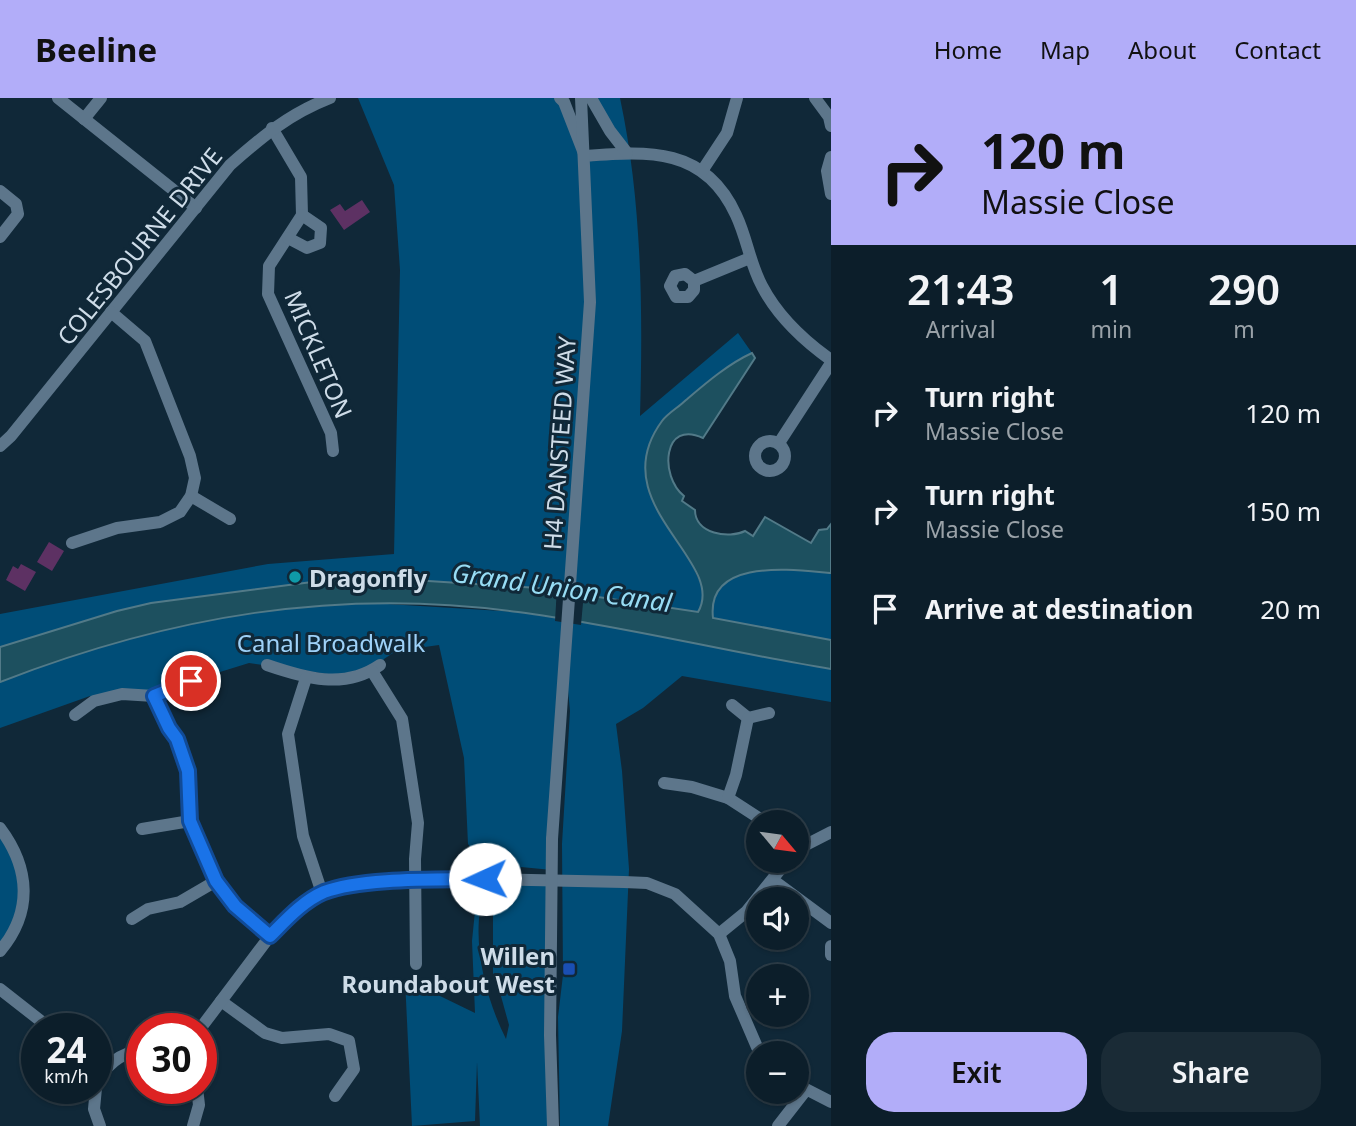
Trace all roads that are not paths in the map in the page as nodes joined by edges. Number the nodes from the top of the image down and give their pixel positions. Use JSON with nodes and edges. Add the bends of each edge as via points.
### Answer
{"nodes":[{"id":1,"x":58,"y":98,"type":"edge"},
{"id":2,"x":101,"y":98,"type":"edge"},
{"id":3,"x":330,"y":98,"type":"edge"},
{"id":4,"x":560,"y":98,"type":"edge"},
{"id":5,"x":581,"y":98,"type":"edge"},
{"id":6,"x":591,"y":98,"type":"edge"},
{"id":7,"x":737,"y":98,"type":"edge"},
{"id":8,"x":816,"y":98,"type":"edge"},
{"id":9,"x":84,"y":119,"type":"junction"},
{"id":10,"x":831,"y":126,"type":"edge"},
{"id":11,"x":272,"y":128,"type":"junction"},
{"id":12,"x":627,"y":153,"type":"junction"},
{"id":13,"x":585,"y":156,"type":"junction"},
{"id":14,"x":831,"y":157,"type":"edge"},
{"id":15,"x":702,"y":171,"type":"junction"},
{"id":16,"x":0,"y":191,"type":"edge"},
{"id":17,"x":831,"y":194,"type":"edge"},
{"id":18,"x":195,"y":208,"type":"junction"},
{"id":19,"x":302,"y":215,"type":"junction"},
{"id":20,"x":0,"y":237,"type":"edge"},
{"id":21,"x":288,"y":238,"type":"junction"},
{"id":22,"x":750,"y":258,"type":"junction"},
{"id":23,"x":694,"y":281,"type":"dead end"},
{"id":24,"x":111,"y":312,"type":"junction"},
{"id":25,"x":831,"y":361,"type":"edge"},
{"id":26,"x":779,"y":443,"type":"dead end"},
{"id":27,"x":0,"y":446,"type":"edge"},
{"id":28,"x":333,"y":451,"type":"dead end"},
{"id":29,"x":191,"y":496,"type":"junction"},
{"id":30,"x":230,"y":519,"type":"dead end"},
{"id":31,"x":72,"y":543,"type":"dead end"},
{"id":32,"x":267,"y":665,"type":"dead end"},
{"id":33,"x":306,"y":678,"type":"junction"},
{"id":34,"x":191,"y":681,"type":"dead end"},
{"id":35,"x":154,"y":696,"type":"junction"},
{"id":36,"x":732,"y":705,"type":"dead end"},
{"id":37,"x":769,"y":713,"type":"dead end"},
{"id":38,"x":75,"y":715,"type":"dead end"},
{"id":39,"x":748,"y":718,"type":"junction"},
{"id":40,"x":664,"y":783,"type":"dead end"},
{"id":41,"x":728,"y":798,"type":"junction"},
{"id":42,"x":746,"y":810,"type":"edge"},
{"id":43,"x":190,"y":821,"type":"junction"},
{"id":44,"x":0,"y":828,"type":"edge"},
{"id":45,"x":142,"y":829,"type":"dead end"},
{"id":46,"x":831,"y":832,"type":"edge"},
{"id":47,"x":809,"y":843,"type":"edge"},
{"id":48,"x":778,"y":873,"type":"edge"},
{"id":49,"x":772,"y":880,"type":"junction"},
{"id":50,"x":216,"y":881,"type":"junction"},
{"id":51,"x":415,"y":881,"type":"junction"},
{"id":52,"x":322,"y":893,"type":"junction"},
{"id":53,"x":131,"y":919,"type":"dead end"},
{"id":54,"x":831,"y":923,"type":"edge"},
{"id":55,"x":719,"y":934,"type":"junction"},
{"id":56,"x":270,"y":936,"type":"junction"},
{"id":57,"x":831,"y":946,"type":"edge"},
{"id":58,"x":0,"y":951,"type":"edge"},
{"id":59,"x":831,"y":955,"type":"edge"},
{"id":60,"x":416,"y":964,"type":"dead end"},
{"id":61,"x":0,"y":989,"type":"edge"},
{"id":62,"x":221,"y":1001,"type":"junction"},
{"id":63,"x":31,"y":1013,"type":"edge"},
{"id":64,"x":212,"y":1013,"type":"edge"},
{"id":65,"x":755,"y":1041,"type":"edge"},
{"id":66,"x":809,"y":1091,"type":"edge"},
{"id":67,"x":335,"y":1097,"type":"dead end"},
{"id":68,"x":831,"y":1102,"type":"edge"},
{"id":69,"x":94,"y":1104,"type":"edge"},
{"id":70,"x":199,"y":1104,"type":"edge"},
{"id":71,"x":791,"y":1104,"type":"edge"},
{"id":72,"x":100,"y":1126,"type":"edge"},
{"id":73,"x":193,"y":1126,"type":"edge"},
{"id":74,"x":553,"y":1126,"type":"edge"},
{"id":75,"x":778,"y":1126,"type":"edge"}],
"edges":[{"from":1,"to":9,"type":"street"},
{"from":2,"to":9,"type":"street"},
{"from":3,"to":11,"type":"street","name":"COLESBOURNE DRIVE"},
{"from":4,"to":13,"type":"street"},
{"from":5,"to":13,"type":"street","name":"H4 DANSTEED WAY"},
{"from":6,"to":12,"type":"street"},
{"from":7,"to":15,"type":"street","via":[[727,133]]},
{"from":8,"to":10,"type":"street"},
{"from":9,"to":18,"type":"street"},
{"from":11,"to":18,"type":"street","name":"COLESBOURNE DRIVE","via":[[230,165]]},
{"from":11,"to":19,"type":"street","via":[[301,177]]},
{"from":12,"to":13,"type":"street"},
{"from":12,"to":15,"type":"street","via":[[656,153]]},
{"from":13,"to":74,"type":"street","name":"H4 DANSTEED WAY","bridge":true,"via":[[590,302],[552,839]]},
{"from":14,"to":17,"type":"street","via":[[827,172]]},
{"from":15,"to":22,"type":"street","via":[[737,216]]},
{"from":16,"to":20,"type":"street","via":[[16,204],[18,214]]},
{"from":18,"to":24,"type":"street","name":"COLESBOURNE DRIVE"},
{"from":19,"to":21,"type":"street","name":"MICKLETON"},
{"from":19,"to":21,"type":"street","via":[[321,228],[320,243],[307,248]]},
{"from":21,"to":28,"type":"street","name":"MICKLETON","via":[[269,266],[268,294],[331,433]]},
{"from":22,"to":23,"type":"street"},
{"from":22,"to":25,"type":"street","via":[[778,309],[802,338]]},
{"from":24,"to":27,"type":"street","name":"COLESBOURNE DRIVE"},
{"from":24,"to":29,"type":"street","via":[[145,341],[190,456],[195,478]]},
{"from":25,"to":26,"type":"street"},
{"from":29,"to":30,"type":"street"},
{"from":29,"to":31,"type":"street","via":[[180,512],[160,522],[117,527]]},
{"from":32,"to":33,"type":"street"},
{"from":33,"to":51,"type":"street","via":[[355,678],[376,668],[402,719],[418,823]]},
{"from":33,"to":52,"type":"street","via":[[288,734],[303,836]]},
{"from":34,"to":35,"type":"street"},
{"from":35,"to":38,"type":"street","via":[[121,694],[94,701]]},
{"from":35,"to":43,"type":"street","via":[[188,771]]},
{"from":36,"to":39,"type":"street"},
{"from":37,"to":39,"type":"street"},
{"from":39,"to":41,"type":"street"},
{"from":40,"to":41,"type":"street"},
{"from":41,"to":42,"type":"street"},
{"from":43,"to":45,"type":"street"},
{"from":43,"to":50,"type":"street"},
{"from":44,"to":58,"type":"street","via":[[17,853],[24,880],[19,917]]},
{"from":46,"to":47,"type":"street"},
{"from":48,"to":49,"type":"street"},
{"from":49,"to":54,"type":"street"},
{"from":49,"to":55,"type":"street","via":[[746,912]]},
{"from":50,"to":53,"type":"street","via":[[180,902],[148,909]]},
{"from":50,"to":56,"type":"street","via":[[235,906]]},
{"from":51,"to":52,"type":"street"},
{"from":51,"to":55,"type":"street","via":[[647,883],[675,894]]},
{"from":51,"to":60,"type":"street"},
{"from":52,"to":56,"type":"street","via":[[293,912]]},
{"from":55,"to":65,"type":"street","via":[[730,961],[735,996]]},
{"from":56,"to":62,"type":"street"},
{"from":57,"to":59,"type":"street"},
{"from":61,"to":63,"type":"street"},
{"from":62,"to":64,"type":"street"},
{"from":62,"to":67,"type":"street","via":[[265,1033],[282,1038],[329,1034],[349,1041],[354,1069]]},
{"from":66,"to":68,"type":"street"},
{"from":69,"to":72,"type":"street"},
{"from":70,"to":73,"type":"street"},
{"from":71,"to":75,"type":"street"}]}
